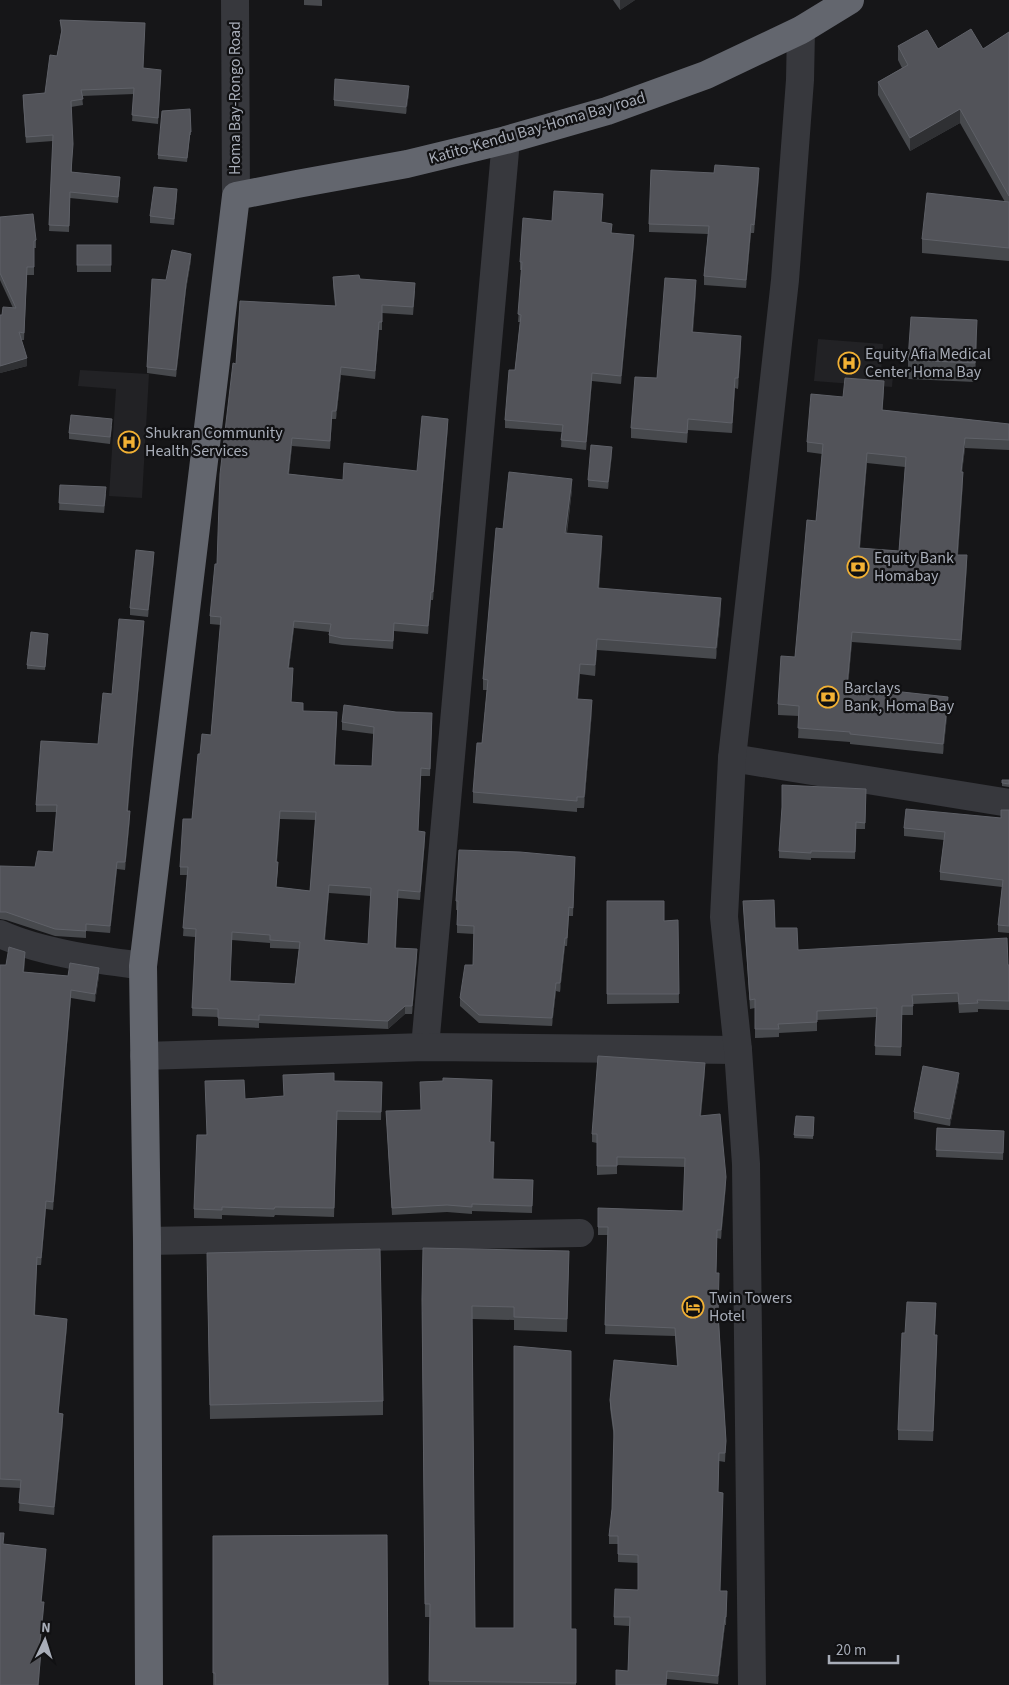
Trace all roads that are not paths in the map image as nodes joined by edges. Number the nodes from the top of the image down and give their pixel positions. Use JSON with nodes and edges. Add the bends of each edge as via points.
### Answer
{"nodes":[{"id":1,"x":235,"y":0,"type":"edge"},
{"id":2,"x":850,"y":0,"type":"edge"},
{"id":3,"x":801,"y":30,"type":"junction"},
{"id":4,"x":506,"y":140,"type":"junction"},
{"id":5,"x":236,"y":196,"type":"junction"},
{"id":6,"x":732,"y":758,"type":"junction"},
{"id":7,"x":1009,"y":803,"type":"edge"},
{"id":8,"x":0,"y":934,"type":"edge"},
{"id":9,"x":143,"y":966,"type":"junction"},
{"id":10,"x":425,"y":1047,"type":"junction"},
{"id":11,"x":738,"y":1050,"type":"junction"},
{"id":12,"x":144,"y":1056,"type":"junction"},
{"id":13,"x":580,"y":1233,"type":"dead end"},
{"id":14,"x":147,"y":1242,"type":"junction"},
{"id":15,"x":149,"y":1685,"type":"edge"},
{"id":16,"x":752,"y":1685,"type":"edge"}],
"edges":[{"from":1,"to":5,"type":"street","name":"Homa Bay-Rongo Road"},
{"from":2,"to":3,"type":"highway","name":"Katito-Kendu Bay-Homa Bay road"},
{"from":3,"to":4,"type":"highway","name":"Katito-Kendu Bay-Homa Bay road","via":[[706,75],[607,111]]},
{"from":3,"to":6,"type":"street","via":[[785,280]]},
{"from":4,"to":5,"type":"highway","name":"Katito-Kendu Bay-Homa Bay road","via":[[407,164]]},
{"from":4,"to":10,"type":"street"},
{"from":5,"to":9,"type":"highway"},
{"from":6,"to":7,"type":"street"},
{"from":6,"to":11,"type":"street","via":[[724,917]]},
{"from":8,"to":9,"type":"street","via":[[86,958]]},
{"from":9,"to":12,"type":"highway"},
{"from":10,"to":11,"type":"street"},
{"from":10,"to":12,"type":"street"},
{"from":11,"to":16,"type":"street","via":[[746,1164]]},
{"from":12,"to":14,"type":"highway"},
{"from":13,"to":14,"type":"street"},
{"from":14,"to":15,"type":"highway"}]}
